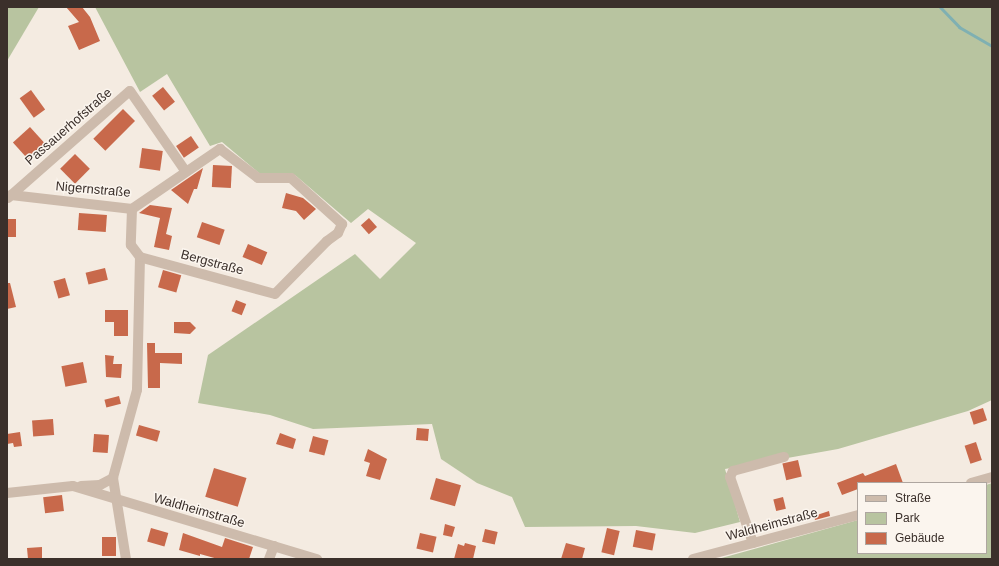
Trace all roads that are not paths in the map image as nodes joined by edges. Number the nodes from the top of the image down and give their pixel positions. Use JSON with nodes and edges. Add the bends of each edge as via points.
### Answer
{"nodes":[{"id":1,"x":220,"y":148,"type":"joint"},
{"id":2,"x":186,"y":172,"type":"junction"},
{"id":3,"x":9,"y":197,"type":"edge"},
{"id":4,"x":132,"y":208,"type":"junction"},
{"id":5,"x":140,"y":257,"type":"junction"},
{"id":6,"x":784,"y":457,"type":"dead end"},
{"id":7,"x":992,"y":477,"type":"edge"},
{"id":8,"x":113,"y":478,"type":"junction"},
{"id":9,"x":974,"y":482,"type":"edge"},
{"id":10,"x":73,"y":486,"type":"junction"},
{"id":11,"x":7,"y":493,"type":"edge"},
{"id":12,"x":117,"y":500,"type":"junction"},
{"id":13,"x":857,"y":515,"type":"edge"},
{"id":14,"x":753,"y":543,"type":"junction"},
{"id":15,"x":274,"y":546,"type":"junction"},
{"id":16,"x":126,"y":559,"type":"edge"},
{"id":17,"x":269,"y":559,"type":"edge"},
{"id":18,"x":317,"y":559,"type":"edge"},
{"id":19,"x":693,"y":559,"type":"edge"}],
"edges":[{"from":1,"to":2,"type":"street","name":"Nigernstraße"},
{"from":1,"to":5,"type":"street","name":"Bergstraße","via":[[258,178],[290,178],[296,182],[342,224],[338,233],[275,294]]},
{"from":2,"to":3,"type":"street","name":"Passauerhofstraße","via":[[130,91]]},
{"from":2,"to":4,"type":"street","name":"Nigernstraße"},
{"from":3,"to":4,"type":"street","name":"Nigernstraße"},
{"from":4,"to":5,"type":"street","via":[[131,245]]},
{"from":5,"to":8,"type":"street","via":[[137,390]]},
{"from":6,"to":14,"type":"street","via":[[733,471],[730,477]]},
{"from":7,"to":9,"type":"street"},
{"from":8,"to":10,"type":"street","name":"Waldheimstraße","via":[[100,485]]},
{"from":8,"to":12,"type":"street"},
{"from":10,"to":11,"type":"street","name":"Waldheimstraße"},
{"from":10,"to":12,"type":"street","name":"Waldheimstraße"},
{"from":12,"to":15,"type":"street","name":"Waldheimstraße"},
{"from":12,"to":16,"type":"street"},
{"from":13,"to":14,"type":"street","name":"Waldheimstraße"},
{"from":14,"to":19,"type":"street","name":"Waldheimstraße"},
{"from":15,"to":17,"type":"street"},
{"from":15,"to":18,"type":"street","name":"Waldheimstraße"}]}
